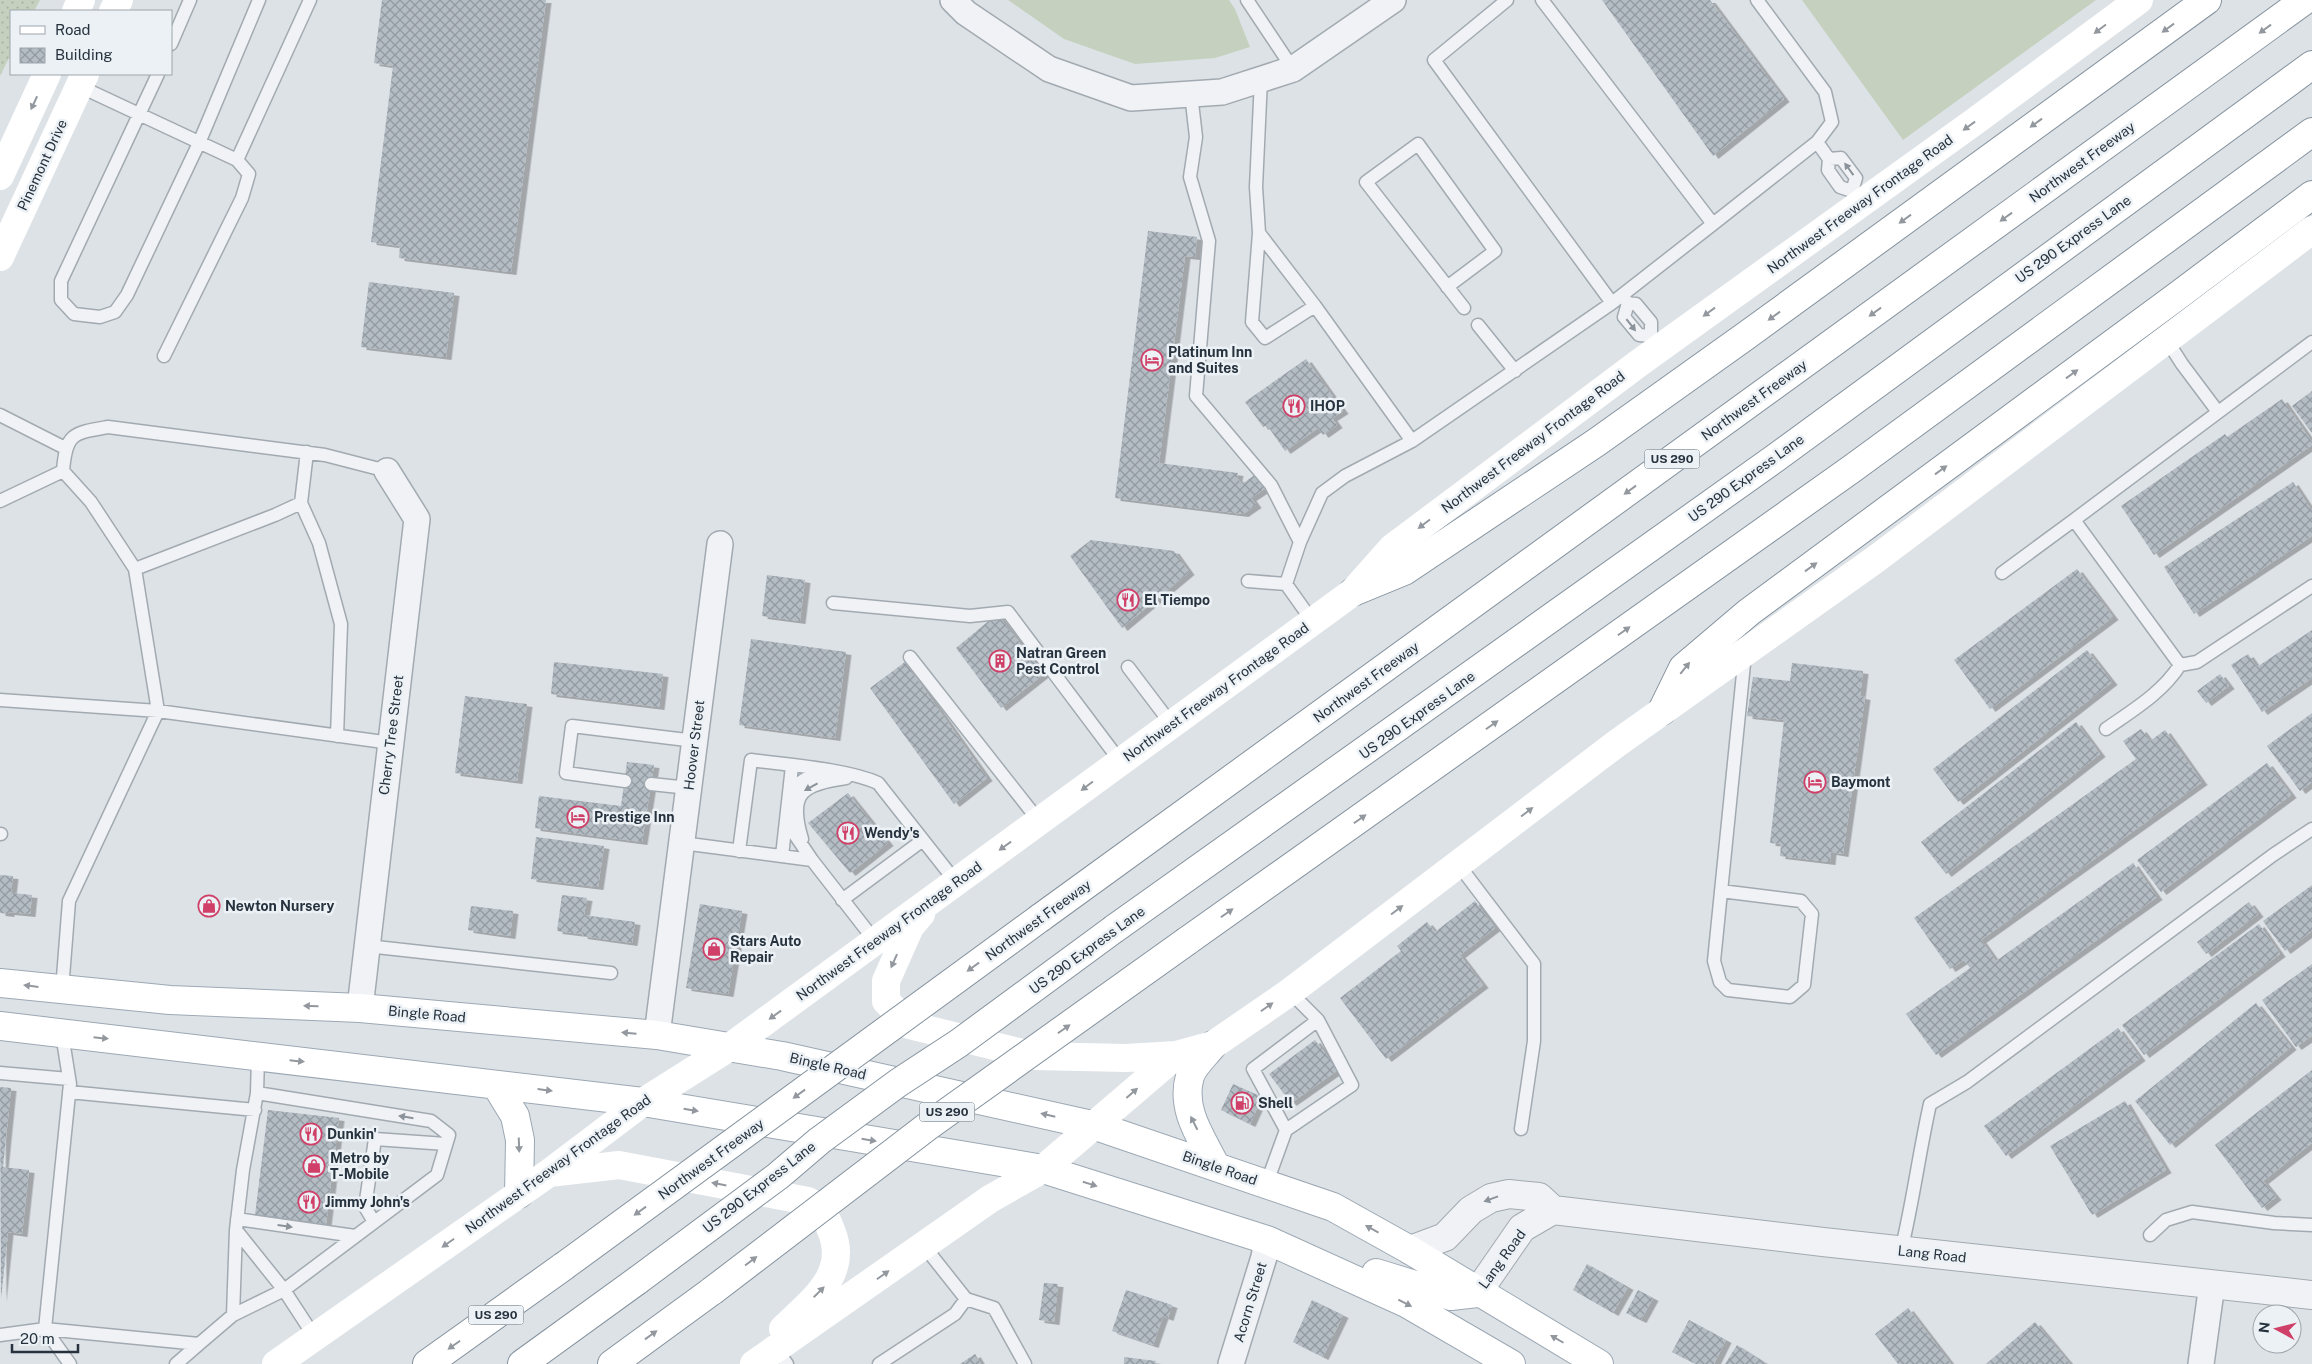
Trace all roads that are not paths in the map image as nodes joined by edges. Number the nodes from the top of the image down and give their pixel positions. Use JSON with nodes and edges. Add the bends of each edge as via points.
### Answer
{"nodes":[{"id":1,"x":190,"y":0,"type":"edge"},
{"id":2,"x":259,"y":0,"type":"edge"},
{"id":3,"x":310,"y":0,"type":"edge"},
{"id":4,"x":953,"y":0,"type":"edge"},
{"id":5,"x":1247,"y":0,"type":"edge"},
{"id":6,"x":1393,"y":0,"type":"edge"},
{"id":7,"x":1507,"y":0,"type":"edge"},
{"id":8,"x":1542,"y":0,"type":"edge"},
{"id":9,"x":1757,"y":0,"type":"edge"},
{"id":10,"x":2139,"y":0,"type":"edge"},
{"id":11,"x":2207,"y":0,"type":"edge"},
{"id":12,"x":2305,"y":0,"type":"edge"},
{"id":13,"x":172,"y":42,"type":"edge"},
{"id":14,"x":2312,"y":65,"type":"edge"},
{"id":15,"x":1293,"y":69,"type":"junction"},
{"id":16,"x":47,"y":75,"type":"edge"},
{"id":17,"x":158,"y":75,"type":"edge"},
{"id":18,"x":1261,"y":79,"type":"junction"},
{"id":19,"x":82,"y":80,"type":"edge"},
{"id":20,"x":1191,"y":94,"type":"junction"},
{"id":21,"x":140,"y":115,"type":"junction"},
{"id":22,"x":2312,"y":132,"type":"edge"},
{"id":23,"x":199,"y":142,"type":"junction"},
{"id":24,"x":1817,"y":142,"type":"junction"},
{"id":25,"x":1829,"y":159,"type":"junction"},
{"id":26,"x":237,"y":160,"type":"junction"},
{"id":27,"x":0,"y":176,"type":"edge"},
{"id":28,"x":2312,"y":194,"type":"edge"},
{"id":29,"x":1857,"y":197,"type":"junction"},
{"id":30,"x":1713,"y":224,"type":"junction"},
{"id":31,"x":2312,"y":230,"type":"edge"},
{"id":32,"x":1259,"y":233,"type":"junction"},
{"id":33,"x":0,"y":257,"type":"edge"},
{"id":34,"x":1447,"y":287,"type":"junction"},
{"id":35,"x":1621,"y":300,"type":"junction"},
{"id":36,"x":1315,"y":306,"type":"junction"},
{"id":37,"x":1464,"y":308,"type":"dead end"},
{"id":38,"x":1478,"y":325,"type":"dead end"},
{"id":39,"x":2166,"y":339,"type":"junction"},
{"id":40,"x":1655,"y":342,"type":"junction"},
{"id":41,"x":2312,"y":342,"type":"edge"},
{"id":42,"x":164,"y":356,"type":"dead end"},
{"id":43,"x":1515,"y":371,"type":"junction"},
{"id":44,"x":2218,"y":412,"type":"junction"},
{"id":45,"x":0,"y":415,"type":"edge"},
{"id":46,"x":1412,"y":442,"type":"junction"},
{"id":47,"x":65,"y":448,"type":"junction"},
{"id":48,"x":307,"y":452,"type":"junction"},
{"id":49,"x":63,"y":471,"type":"junction"},
{"id":50,"x":387,"y":471,"type":"joint"},
{"id":51,"x":0,"y":501,"type":"edge"},
{"id":52,"x":301,"y":503,"type":"junction"},
{"id":53,"x":2074,"y":520,"type":"junction"},
{"id":54,"x":1300,"y":542,"type":"junction"},
{"id":55,"x":720,"y":544,"type":"dead end"},
{"id":56,"x":135,"y":569,"type":"junction"},
{"id":57,"x":2002,"y":573,"type":"dead end"},
{"id":58,"x":1248,"y":581,"type":"dead end"},
{"id":59,"x":1286,"y":584,"type":"junction"},
{"id":60,"x":2312,"y":586,"type":"edge"},
{"id":61,"x":1353,"y":592,"type":"junction"},
{"id":62,"x":833,"y":603,"type":"dead end"},
{"id":63,"x":1313,"y":622,"type":"junction"},
{"id":64,"x":1746,"y":651,"type":"junction"},
{"id":65,"x":910,"y":656,"type":"dead end"},
{"id":66,"x":2180,"y":665,"type":"junction"},
{"id":67,"x":1128,"y":667,"type":"dead end"},
{"id":68,"x":0,"y":700,"type":"edge"},
{"id":69,"x":158,"y":711,"type":"junction"},
{"id":70,"x":1662,"y":711,"type":"junction"},
{"id":71,"x":1172,"y":724,"type":"junction"},
{"id":72,"x":2106,"y":729,"type":"dead end"},
{"id":73,"x":337,"y":736,"type":"junction"},
{"id":74,"x":695,"y":741,"type":"junction"},
{"id":75,"x":390,"y":743,"type":"junction"},
{"id":76,"x":1120,"y":761,"type":"junction"},
{"id":77,"x":792,"y":766,"type":"junction"},
{"id":78,"x":825,"y":771,"type":"junction"},
{"id":79,"x":858,"y":777,"type":"junction"},
{"id":80,"x":625,"y":781,"type":"dead end"},
{"id":81,"x":651,"y":784,"type":"dead end"},
{"id":82,"x":689,"y":788,"type":"junction"},
{"id":83,"x":789,"y":795,"type":"junction"},
{"id":84,"x":1039,"y":821,"type":"junction"},
{"id":85,"x":786,"y":823,"type":"junction"},
{"id":86,"x":2312,"y":829,"type":"edge"},
{"id":87,"x":923,"y":840,"type":"junction"},
{"id":88,"x":682,"y":843,"type":"junction"},
{"id":89,"x":739,"y":851,"type":"junction"},
{"id":90,"x":782,"y":856,"type":"junction"},
{"id":91,"x":809,"y":856,"type":"junction"},
{"id":92,"x":1458,"y":864,"type":"junction"},
{"id":93,"x":948,"y":887,"type":"junction"},
{"id":94,"x":1722,"y":891,"type":"junction"},
{"id":95,"x":842,"y":900,"type":"junction"},
{"id":96,"x":875,"y":941,"type":"junction"},
{"id":97,"x":367,"y":946,"type":"junction"},
{"id":98,"x":611,"y":973,"type":"dead end"},
{"id":99,"x":0,"y":982,"type":"edge"},
{"id":100,"x":62,"y":990,"type":"junction"},
{"id":101,"x":1290,"y":992,"type":"junction"},
{"id":102,"x":360,"y":1008,"type":"junction"},
{"id":103,"x":1318,"y":1020,"type":"junction"},
{"id":104,"x":0,"y":1026,"type":"edge"},
{"id":105,"x":62,"y":1034,"type":"junction"},
{"id":106,"x":657,"y":1035,"type":"junction"},
{"id":107,"x":1213,"y":1045,"type":"junction"},
{"id":108,"x":730,"y":1047,"type":"junction"},
{"id":109,"x":1176,"y":1055,"type":"junction"},
{"id":110,"x":258,"y":1056,"type":"junction"},
{"id":111,"x":0,"y":1073,"type":"edge"},
{"id":112,"x":69,"y":1079,"type":"junction"},
{"id":113,"x":496,"y":1085,"type":"junction"},
{"id":114,"x":69,"y":1092,"type":"junction"},
{"id":115,"x":257,"y":1093,"type":"junction"},
{"id":116,"x":643,"y":1102,"type":"junction"},
{"id":117,"x":255,"y":1110,"type":"junction"},
{"id":118,"x":1096,"y":1126,"type":"junction"},
{"id":119,"x":1521,"y":1129,"type":"dead end"},
{"id":120,"x":1286,"y":1130,"type":"junction"},
{"id":121,"x":448,"y":1140,"type":"junction"},
{"id":122,"x":1216,"y":1166,"type":"junction"},
{"id":123,"x":1043,"y":1169,"type":"junction"},
{"id":124,"x":549,"y":1173,"type":"junction"},
{"id":125,"x":1266,"y":1185,"type":"junction"},
{"id":126,"x":519,"y":1194,"type":"junction"},
{"id":127,"x":1553,"y":1210,"type":"junction"},
{"id":128,"x":374,"y":1222,"type":"junction"},
{"id":129,"x":236,"y":1225,"type":"junction"},
{"id":130,"x":2312,"y":1225,"type":"edge"},
{"id":131,"x":2150,"y":1235,"type":"dead end"},
{"id":132,"x":355,"y":1236,"type":"junction"},
{"id":133,"x":1277,"y":1244,"type":"junction"},
{"id":134,"x":924,"y":1246,"type":"junction"},
{"id":135,"x":1410,"y":1250,"type":"junction"},
{"id":136,"x":1902,"y":1251,"type":"junction"},
{"id":137,"x":2212,"y":1284,"type":"junction"},
{"id":138,"x":284,"y":1290,"type":"junction"},
{"id":139,"x":1477,"y":1293,"type":"junction"},
{"id":140,"x":2312,"y":1295,"type":"edge"},
{"id":141,"x":966,"y":1299,"type":"junction"},
{"id":142,"x":233,"y":1316,"type":"junction"},
{"id":143,"x":45,"y":1328,"type":"junction"},
{"id":144,"x":0,"y":1335,"type":"edge"},
{"id":145,"x":314,"y":1336,"type":"junction"},
{"id":146,"x":199,"y":1344,"type":"junction"},
{"id":147,"x":772,"y":1359,"type":"edge"},
{"id":148,"x":70,"y":1364,"type":"edge"},
{"id":149,"x":176,"y":1364,"type":"edge"},
{"id":150,"x":276,"y":1364,"type":"edge"},
{"id":151,"x":427,"y":1364,"type":"edge"},
{"id":152,"x":522,"y":1364,"type":"edge"},
{"id":153,"x":612,"y":1364,"type":"edge"},
{"id":154,"x":748,"y":1364,"type":"edge"},
{"id":155,"x":879,"y":1364,"type":"edge"},
{"id":156,"x":1025,"y":1364,"type":"edge"},
{"id":157,"x":1231,"y":1364,"type":"edge"},
{"id":158,"x":1511,"y":1364,"type":"edge"},
{"id":159,"x":1599,"y":1364,"type":"edge"},
{"id":160,"x":2201,"y":1364,"type":"edge"}],
"edges":[{"from":1,"to":13,"type":"lane"},
{"from":2,"to":23,"type":"lane"},
{"from":3,"to":26,"type":"lane"},
{"from":4,"to":20,"type":"street","via":[[966,13],[1049,69],[1130,98]]},
{"from":5,"to":15,"type":"lane"},
{"from":6,"to":15,"type":"street"},
{"from":7,"to":35,"type":"lane","via":[[1434,60]]},
{"from":8,"to":30,"type":"lane"},
{"from":9,"to":24,"type":"lane","via":[[1826,92],[1832,122]]},
{"from":10,"to":29,"type":"main road","name":"Northwest Freeway Frontage Road","one_way":true},
{"from":11,"to":61,"type":"main road","one_way":true,"via":[[1597,442],[1404,571]]},
{"from":12,"to":151,"type":"main road","name":"Northwest Freeway","number":"US 290","one_way":true,"bridge":true},
{"from":14,"to":152,"type":"main road","name":"US 290 Express Lane","bridge":true,"via":[[1766,465],[959,1043],[898,1083],[819,1141],[778,1176]]},
{"from":15,"to":18,"type":"street"},
{"from":16,"to":27,"type":"main road","one_way":true},
{"from":17,"to":21,"type":"lane"},
{"from":18,"to":20,"type":"street","via":[[1222,92]]},
{"from":18,"to":32,"type":"lane","via":[[1256,187]]},
{"from":19,"to":21,"type":"lane"},
{"from":19,"to":33,"type":"main road","name":"Pinemont Drive"},
{"from":20,"to":54,"type":"lane","via":[[1196,137],[1190,178],[1209,241],[1196,396],[1271,485]]},
{"from":21,"to":23,"type":"lane"},
{"from":21,"to":23,"type":"lane","via":[[61,281],[61,300],[74,314],[100,317],[115,312],[127,295]]},
{"from":153,"to":22,"type":"main road","number":"US 290","one_way":true,"bridge":true,"via":[[928,1126],[1853,468]]},
{"from":23,"to":26,"type":"lane"},
{"from":24,"to":25,"type":"lane"},
{"from":24,"to":30,"type":"lane"},
{"from":25,"to":29,"type":"lane","via":[[1828,170],[1840,187]]},
{"from":29,"to":25,"type":"lane","one_way":true,"via":[[1856,178],[1841,158]]},
{"from":26,"to":42,"type":"lane","via":[[249,174],[242,198]]},
{"from":70,"to":28,"type":"main road","one_way":true,"via":[[1683,668],[1749,612]]},
{"from":29,"to":40,"type":"main road","name":"Northwest Freeway Frontage Road","one_way":true},
{"from":30,"to":35,"type":"lane"},
{"from":31,"to":39,"type":"main road"},
{"from":32,"to":36,"type":"lane"},
{"from":32,"to":36,"type":"lane","via":[[1252,322],[1265,338]]},
{"from":34,"to":34,"type":"lane","via":[[1366,182],[1418,144],[1495,251]]},
{"from":34,"to":37,"type":"lane"},
{"from":35,"to":40,"type":"lane","one_way":true,"via":[[1624,316],[1639,335]]},
{"from":35,"to":40,"type":"lane","via":[[1636,304],[1652,322]]},
{"from":35,"to":43,"type":"lane"},
{"from":36,"to":46,"type":"lane"},
{"from":38,"to":43,"type":"lane"},
{"from":39,"to":44,"type":"lane"},
{"from":39,"to":64,"type":"main road","via":[[1876,559]]},
{"from":40,"to":61,"type":"main road","name":"Northwest Freeway Frontage Road","one_way":true,"via":[[1392,548]]},
{"from":41,"to":44,"type":"lane"},
{"from":43,"to":46,"type":"lane"},
{"from":44,"to":53,"type":"lane"},
{"from":45,"to":47,"type":"lane"},
{"from":46,"to":54,"type":"lane","via":[[1345,476],[1322,493]]},
{"from":47,"to":48,"type":"lane","via":[[80,431],[108,427]]},
{"from":47,"to":49,"type":"lane"},
{"from":48,"to":50,"type":"lane"},
{"from":48,"to":52,"type":"lane"},
{"from":49,"to":51,"type":"lane"},
{"from":49,"to":56,"type":"lane","via":[[91,502]]},
{"from":50,"to":75,"type":"street","name":"Cherry Tree Street","via":[[417,519]]},
{"from":52,"to":56,"type":"lane"},
{"from":52,"to":73,"type":"lane","via":[[319,543],[341,624]]},
{"from":53,"to":57,"type":"lane"},
{"from":53,"to":66,"type":"lane"},
{"from":54,"to":59,"type":"lane"},
{"from":55,"to":74,"type":"street","name":"Hoover Street"},
{"from":56,"to":69,"type":"lane"},
{"from":58,"to":59,"type":"lane"},
{"from":59,"to":63,"type":"lane"},
{"from":60,"to":66,"type":"lane","via":[[2197,662]]},
{"from":61,"to":63,"type":"main road","name":"Northwest Freeway Frontage Road"},
{"from":62,"to":76,"type":"lane","via":[[970,616],[1008,612]]},
{"from":63,"to":71,"type":"main road","name":"Northwest Freeway Frontage Road"},
{"from":64,"to":70,"type":"main road"},
{"from":64,"to":94,"type":"lane"},
{"from":65,"to":84,"type":"lane"},
{"from":66,"to":72,"type":"lane","via":[[2159,690]]},
{"from":67,"to":71,"type":"lane"},
{"from":68,"to":69,"type":"lane"},
{"from":69,"to":73,"type":"lane"},
{"from":69,"to":100,"type":"lane","via":[[69,901]]},
{"from":92,"to":70,"type":"main road","one_way":true},
{"from":71,"to":76,"type":"main road","name":"Northwest Freeway Frontage Road"},
{"from":73,"to":75,"type":"lane"},
{"from":74,"to":80,"type":"lane","via":[[572,726],[566,773]]},
{"from":74,"to":82,"type":"street","name":"Hoover Street"},
{"from":75,"to":97,"type":"street","name":"Cherry Tree Street"},
{"from":76,"to":84,"type":"main road","name":"Northwest Freeway Frontage Road","one_way":true},
{"from":77,"to":78,"type":"lane"},
{"from":77,"to":83,"type":"lane"},
{"from":77,"to":89,"type":"lane","via":[[751,760]]},
{"from":78,"to":79,"type":"lane"},
{"from":78,"to":83,"type":"lane","via":[[805,778]]},
{"from":79,"to":87,"type":"lane","via":[[878,783]]},
{"from":79,"to":91,"type":"lane","one_way":true,"via":[[817,784],[798,799],[796,820]]},
{"from":81,"to":82,"type":"lane"},
{"from":82,"to":88,"type":"street","name":"Hoover Street"},
{"from":83,"to":85,"type":"lane"},
{"from":84,"to":93,"type":"main road","name":"Northwest Freeway Frontage Road","one_way":true},
{"from":85,"to":90,"type":"lane"},
{"from":85,"to":91,"type":"lane"},
{"from":86,"to":136,"type":"lane","via":[[1967,1082],[1930,1104]]},
{"from":87,"to":93,"type":"lane"},
{"from":87,"to":95,"type":"lane"},
{"from":88,"to":89,"type":"lane"},
{"from":88,"to":106,"type":"street","name":"Hoover Street"},
{"from":89,"to":90,"type":"lane"},
{"from":90,"to":91,"type":"lane"},
{"from":91,"to":95,"type":"lane"},
{"from":101,"to":92,"type":"main road","one_way":true},
{"from":92,"to":119,"type":"lane","via":[[1534,964],[1534,1041]]},
{"from":93,"to":96,"type":"main road","name":"Northwest Freeway Frontage Road"},
{"from":93,"to":109,"type":"main road","one_way":true,"via":[[910,926],[886,981],[886,1001],[909,1025],[1035,1056],[1126,1058]]},
{"from":94,"to":94,"type":"lane","via":[[1714,961],[1720,982],[1728,990],[1790,996],[1804,985],[1812,914],[1801,901]]},
{"from":95,"to":96,"type":"lane"},
{"from":96,"to":108,"type":"main road","name":"Northwest Freeway Frontage Road","one_way":true},
{"from":97,"to":98,"type":"lane"},
{"from":97,"to":102,"type":"street","name":"Cherry Tree Street"},
{"from":100,"to":99,"type":"main road","name":"Bingle Road","one_way":true},
{"from":102,"to":100,"type":"main road","name":"Bingle Road","one_way":true,"via":[[170,1000]]},
{"from":100,"to":105,"type":"main road"},
{"from":101,"to":103,"type":"lane"},
{"from":107,"to":101,"type":"main road","one_way":true},
{"from":106,"to":102,"type":"main road","name":"Bingle Road","one_way":true},
{"from":103,"to":120,"type":"lane","via":[[1253,1069]]},
{"from":103,"to":120,"type":"lane","via":[[1352,1085]]},
{"from":104,"to":105,"type":"main road"},
{"from":105,"to":110,"type":"main road","one_way":true},
{"from":105,"to":112,"type":"lane"},
{"from":106,"to":108,"type":"main road","name":"Bingle Road"},
{"from":107,"to":109,"type":"main road"},
{"from":122,"to":107,"type":"main road","one_way":true,"via":[[1189,1113],[1188,1098],[1190,1074]]},
{"from":108,"to":116,"type":"main road","name":"Northwest Freeway Frontage Road"},
{"from":118,"to":108,"type":"main road","name":"Bingle Road","one_way":true},
{"from":118,"to":109,"type":"main road","one_way":true},
{"from":110,"to":113,"type":"main road","one_way":true},
{"from":110,"to":115,"type":"lane"},
{"from":111,"to":112,"type":"lane"},
{"from":112,"to":114,"type":"lane"},
{"from":113,"to":116,"type":"main road","one_way":true},
{"from":113,"to":126,"type":"main road","one_way":true,"via":[[515,1116],[520,1140]]},
{"from":114,"to":117,"type":"lane"},
{"from":114,"to":143,"type":"lane"},
{"from":115,"to":117,"type":"lane"},
{"from":121,"to":115,"type":"lane","one_way":true,"via":[[431,1121]]},
{"from":116,"to":123,"type":"main road","one_way":true},
{"from":116,"to":124,"type":"main road","name":"Northwest Freeway Frontage Road"},
{"from":117,"to":129,"type":"lane"},
{"from":118,"to":122,"type":"main road","name":"Bingle Road"},
{"from":118,"to":123,"type":"main road"},
{"from":120,"to":125,"type":"lane"},
{"from":121,"to":128,"type":"lane","via":[[436,1175]]},
{"from":121,"to":128,"type":"lane","via":[[375,1139],[365,1207]]},
{"from":122,"to":125,"type":"main road","name":"Bingle Road"},
{"from":123,"to":133,"type":"main road","one_way":true},
{"from":123,"to":134,"type":"main road","via":[[990,1199]]},
{"from":124,"to":126,"type":"main road","name":"Northwest Freeway Frontage Road"},
{"from":154,"to":124,"type":"main road","one_way":true,"via":[[829,1282],[837,1260],[836,1242],[823,1210],[808,1201],[619,1165]]},
{"from":135,"to":125,"type":"main road","name":"Bingle Road","one_way":true,"via":[[1333,1207]]},
{"from":126,"to":145,"type":"main road","name":"Northwest Freeway Frontage Road","one_way":true},
{"from":127,"to":135,"type":"street","name":"Lang Road","one_way":true,"via":[[1539,1197],[1500,1196],[1483,1202],[1445,1236]]},
{"from":127,"to":136,"type":"street","name":"Lang Road"},
{"from":127,"to":139,"type":"street","name":"Lang Road","via":[[1522,1228]]},
{"from":128,"to":132,"type":"lane"},
{"from":129,"to":132,"type":"lane","one_way":true},
{"from":129,"to":138,"type":"lane"},
{"from":129,"to":142,"type":"lane"},
{"from":130,"to":131,"type":"lane","via":[[2192,1212],[2166,1220]]},
{"from":132,"to":138,"type":"lane"},
{"from":133,"to":139,"type":"main road","via":[[1433,1292],[1451,1296]]},
{"from":133,"to":157,"type":"street","name":"Acorn Street","via":[[1262,1263]]},
{"from":133,"to":158,"type":"main road","one_way":true,"via":[[1406,1303]]},
{"from":134,"to":141,"type":"lane"},
{"from":147,"to":134,"type":"main road","one_way":true},
{"from":135,"to":139,"type":"main road","name":"Bingle Road"},
{"from":136,"to":137,"type":"street","name":"Lang Road"},
{"from":137,"to":140,"type":"street","name":"Lang Road"},
{"from":137,"to":160,"type":"street"},
{"from":138,"to":142,"type":"lane"},
{"from":138,"to":145,"type":"lane"},
{"from":159,"to":139,"type":"main road","name":"Bingle Road","one_way":true},
{"from":141,"to":155,"type":"lane","via":[[954,1314]]},
{"from":141,"to":156,"type":"lane","via":[[994,1308]]},
{"from":142,"to":146,"type":"lane"},
{"from":143,"to":144,"type":"lane"},
{"from":143,"to":146,"type":"lane"},
{"from":143,"to":148,"type":"lane"},
{"from":145,"to":150,"type":"main road","name":"Northwest Freeway Frontage Road"},
{"from":146,"to":149,"type":"lane"}]}
